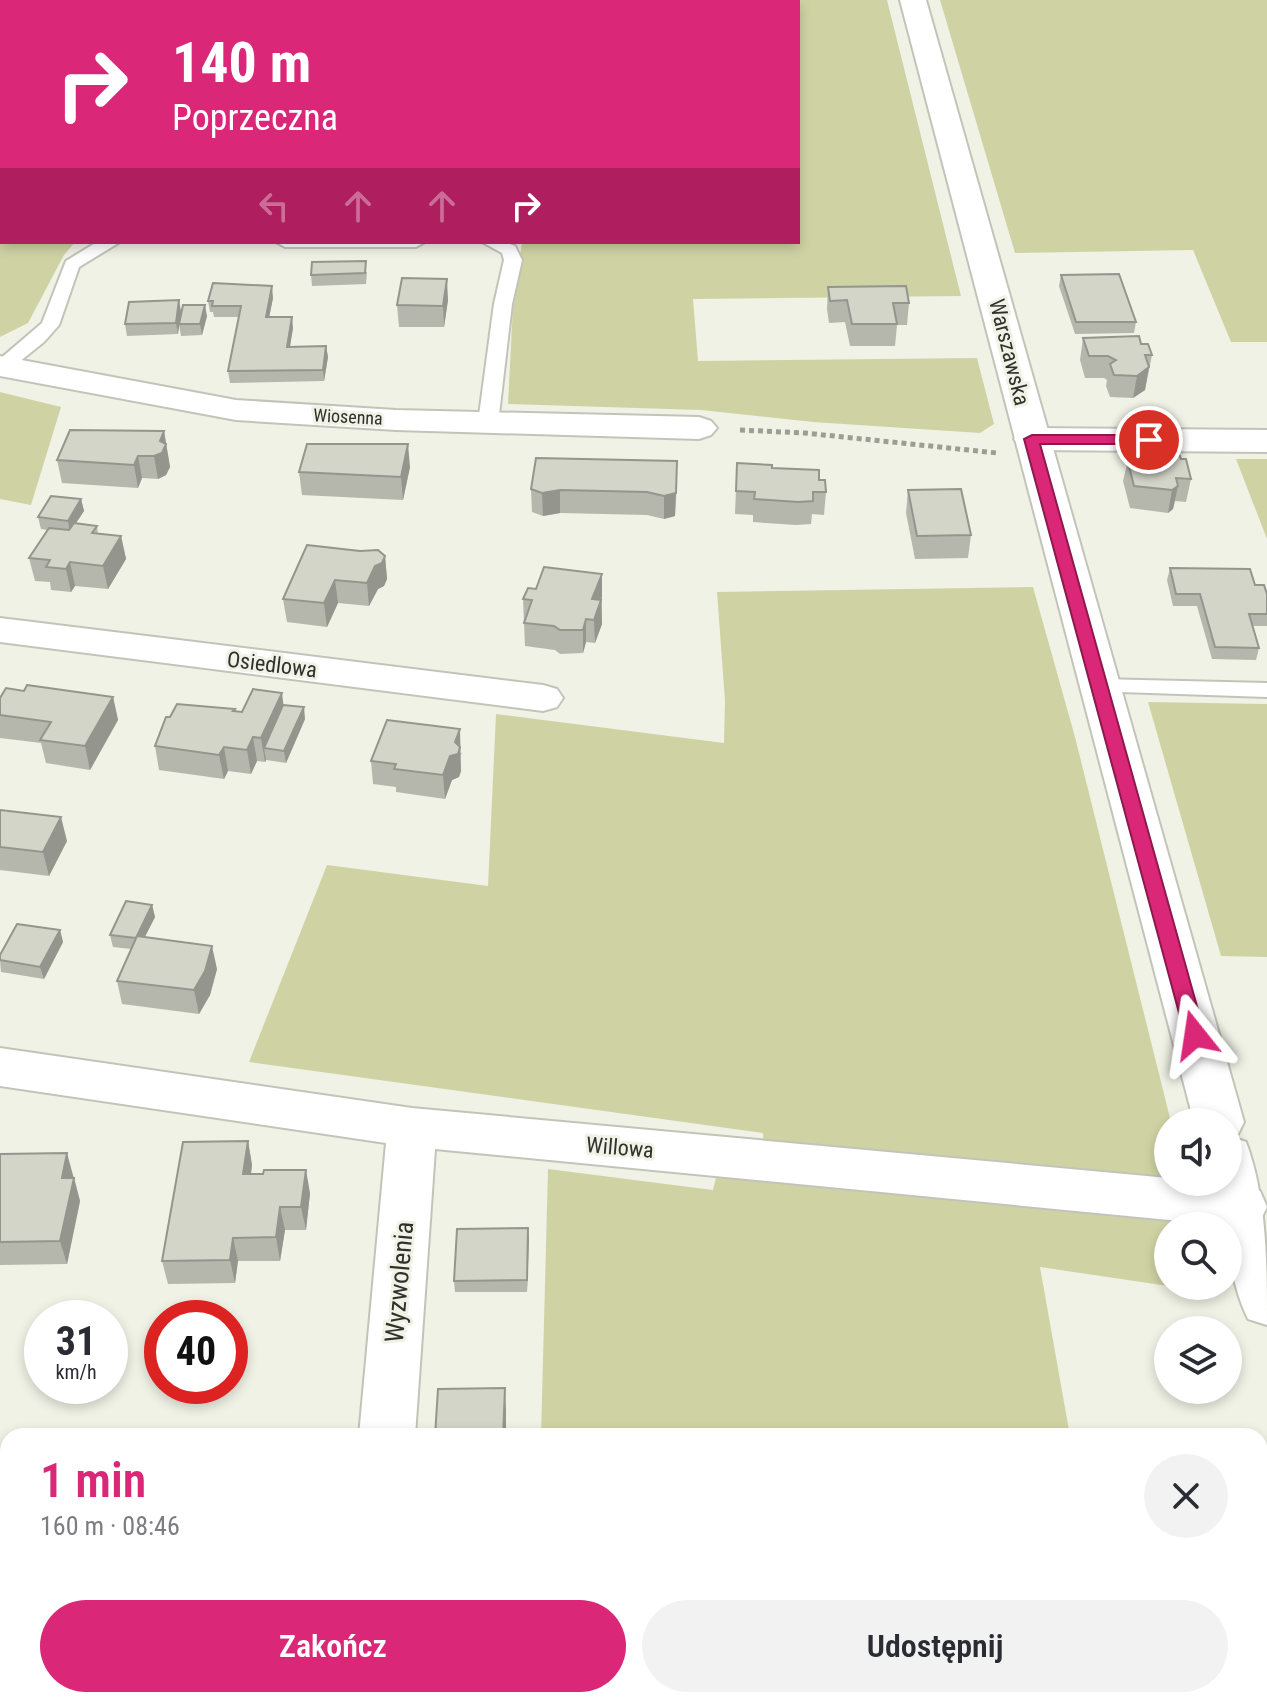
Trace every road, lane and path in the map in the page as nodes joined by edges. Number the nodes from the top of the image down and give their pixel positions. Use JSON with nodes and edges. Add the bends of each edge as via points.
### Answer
{"nodes":[{"id":1,"x":913,"y":0,"type":"edge"},
{"id":2,"x":107,"y":244,"type":"edge"},
{"id":3,"x":496,"y":244,"type":"edge"},
{"id":4,"x":1,"y":366,"type":"edge"},
{"id":5,"x":488,"y":423,"type":"junction"},
{"id":6,"x":699,"y":428,"type":"joint"},
{"id":7,"x":1267,"y":441,"type":"edge"},
{"id":8,"x":1034,"y":446,"type":"junction"},
{"id":9,"x":0,"y":630,"type":"edge"},
{"id":10,"x":1099,"y":686,"type":"junction"},
{"id":11,"x":1267,"y":690,"type":"edge"},
{"id":12,"x":543,"y":698,"type":"dead end"},
{"id":13,"x":0,"y":1067,"type":"edge"},
{"id":14,"x":1215,"y":1108,"type":"edge"},
{"id":15,"x":412,"y":1127,"type":"junction"},
{"id":16,"x":1239,"y":1196,"type":"edge"},
{"id":17,"x":1242,"y":1206,"type":"junction"},
{"id":18,"x":1267,"y":1303,"type":"edge"},
{"id":19,"x":388,"y":1428,"type":"edge"}],
"edges":[{"from":1,"to":8,"type":"street","name":"Warszawska"},
{"from":2,"to":4,"type":"lane","via":[[78,257],[67,270],[53,319]]},
{"from":3,"to":5,"type":"lane","via":[[509,250],[513,260]]},
{"from":4,"to":5,"type":"street","name":"Wiosenna","via":[[236,410]]},
{"from":5,"to":6,"type":"street","name":"Wiosenna"},
{"from":6,"to":8,"type":"path","via":[[1012,454]]},
{"from":7,"to":8,"type":"street"},
{"from":8,"to":10,"type":"street","name":"Warszawska"},
{"from":9,"to":12,"type":"street","name":"Osiedlowa"},
{"from":10,"to":11,"type":"lane"},
{"from":10,"to":14,"type":"street","name":"Warszawska"},
{"from":13,"to":15,"type":"street","name":"Willowa"},
{"from":15,"to":17,"type":"street","name":"Willowa"},
{"from":15,"to":19,"type":"street","name":"Wyzwolenia"},
{"from":16,"to":17,"type":"street"},
{"from":17,"to":18,"type":"street"}]}
